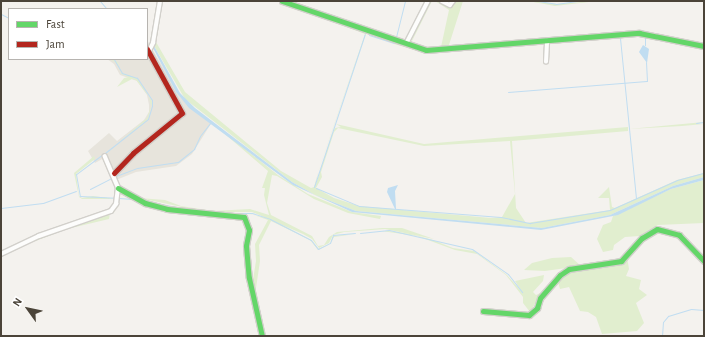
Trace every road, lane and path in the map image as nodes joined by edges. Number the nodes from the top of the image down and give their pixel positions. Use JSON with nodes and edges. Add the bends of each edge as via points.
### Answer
{"nodes":[{"id":1,"x":160,"y":1,"type":"edge"},
{"id":2,"x":282,"y":1,"type":"edge"},
{"id":3,"x":428,"y":1,"type":"edge"},
{"id":4,"x":442,"y":1,"type":"edge"},
{"id":5,"x":452,"y":1,"type":"edge"},
{"id":6,"x":547,"y":41,"type":"junction"},
{"id":7,"x":405,"y":45,"type":"junction"},
{"id":8,"x":704,"y":46,"type":"edge"},
{"id":9,"x":148,"y":50,"type":"edge"},
{"id":10,"x":546,"y":62,"type":"dead end"},
{"id":11,"x":105,"y":157,"type":"dead end"},
{"id":12,"x":114,"y":173,"type":"junction"},
{"id":13,"x":118,"y":188,"type":"junction"},
{"id":14,"x":1,"y":254,"type":"edge"},
{"id":15,"x":704,"y":262,"type":"edge"},
{"id":16,"x":483,"y":311,"type":"dead end"},
{"id":17,"x":262,"y":336,"type":"edge"}],
"edges":[{"from":1,"to":9,"type":"street","via":[[153,43]]},
{"from":2,"to":7,"type":"street"},
{"from":3,"to":7,"type":"street"},
{"from":4,"to":5,"type":"street","via":[[450,5]]},
{"from":6,"to":7,"type":"street","via":[[429,50]]},
{"from":6,"to":8,"type":"street","via":[[643,33]]},
{"from":6,"to":10,"type":"street"},
{"from":9,"to":12,"type":"street","via":[[182,113],[133,153]]},
{"from":11,"to":12,"type":"street"},
{"from":12,"to":13,"type":"street"},
{"from":13,"to":14,"type":"street","via":[[116,204],[108,214],[45,234]]},
{"from":13,"to":17,"type":"street","via":[[145,203],[167,209],[244,217],[249,230],[246,246],[249,278]]},
{"from":15,"to":16,"type":"street","via":[[680,235],[657,229],[642,238],[621,261],[569,269],[560,275],[540,298],[537,308],[529,315]]}]}
